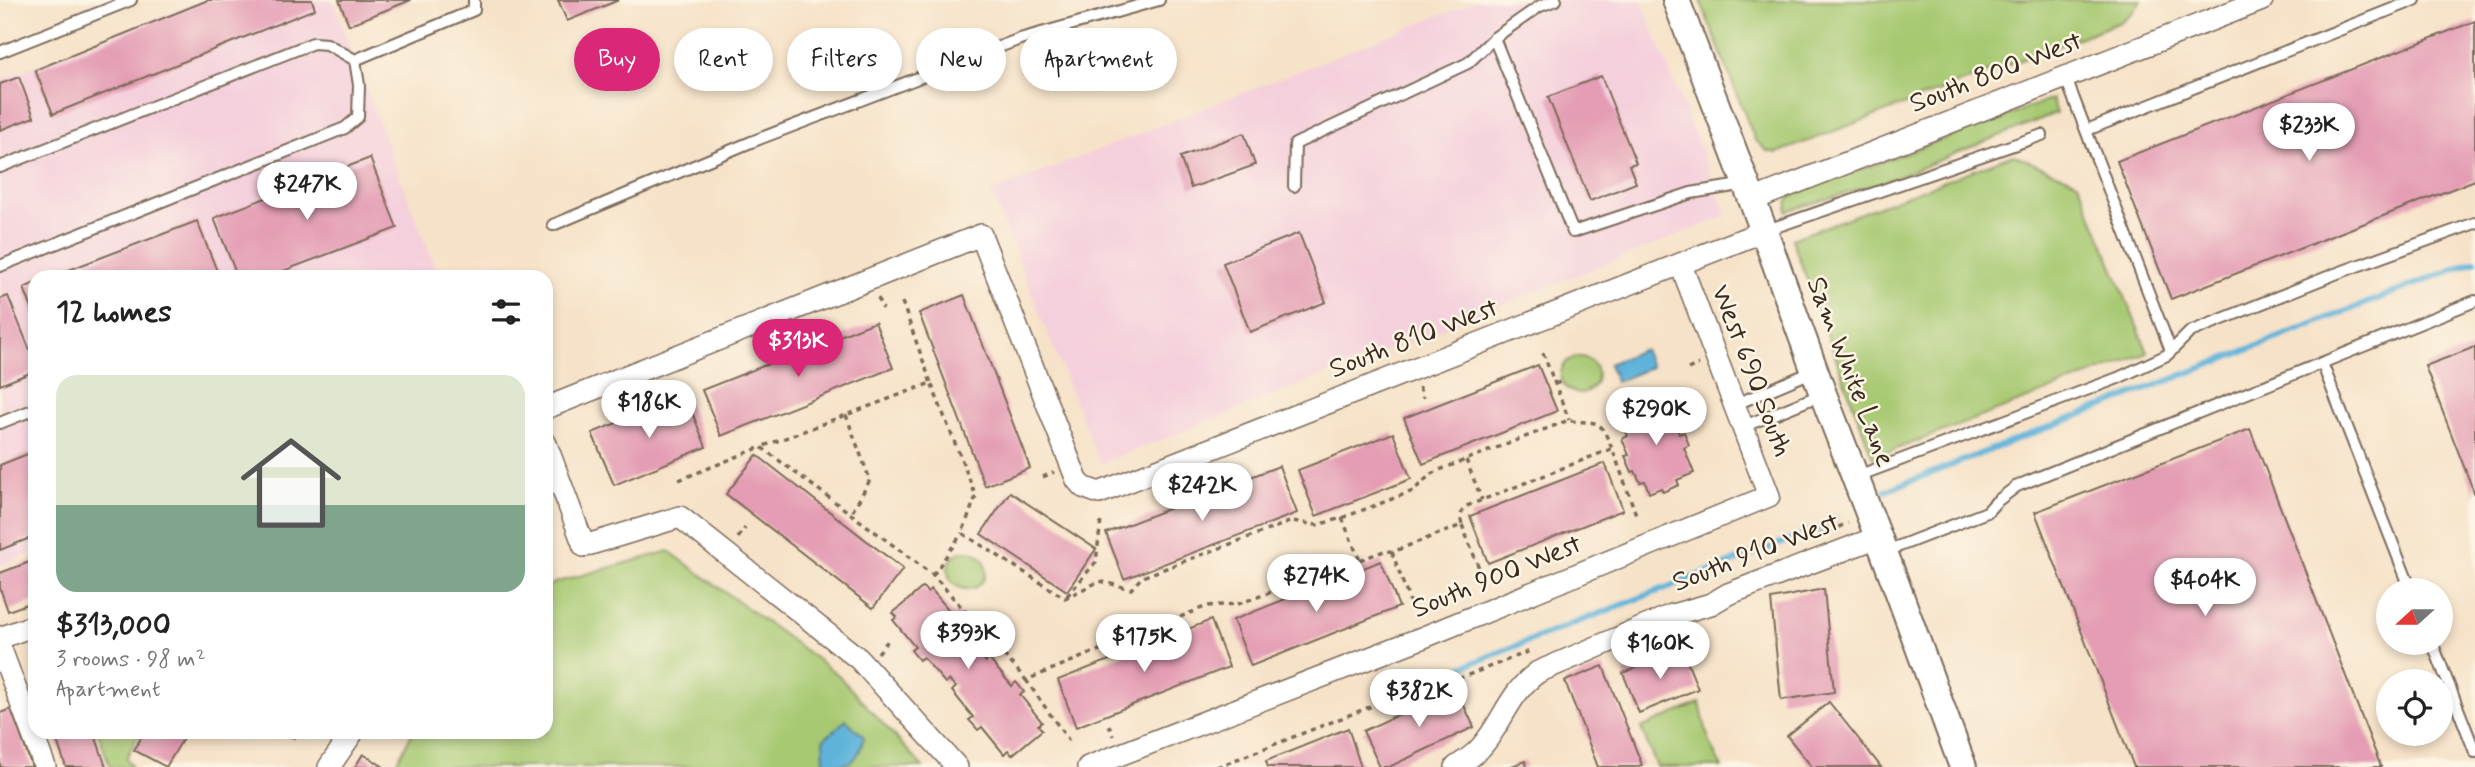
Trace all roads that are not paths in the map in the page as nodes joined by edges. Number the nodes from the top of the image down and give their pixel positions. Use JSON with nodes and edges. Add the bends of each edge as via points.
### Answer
{"nodes":[{"id":1,"x":131,"y":0,"type":"edge"},
{"id":2,"x":474,"y":0,"type":"edge"},
{"id":3,"x":1159,"y":0,"type":"edge"},
{"id":4,"x":1556,"y":0,"type":"edge"},
{"id":5,"x":1676,"y":0,"type":"edge"},
{"id":6,"x":2262,"y":0,"type":"edge"},
{"id":7,"x":2415,"y":0,"type":"edge"},
{"id":8,"x":1494,"y":38,"type":"junction"},
{"id":9,"x":0,"y":52,"type":"edge"},
{"id":10,"x":355,"y":60,"type":"junction"},
{"id":11,"x":2065,"y":75,"type":"junction"},
{"id":12,"x":2087,"y":130,"type":"junction"},
{"id":13,"x":2042,"y":135,"type":"dead end"},
{"id":14,"x":0,"y":167,"type":"edge"},
{"id":15,"x":1294,"y":186,"type":"dead end"},
{"id":16,"x":1749,"y":192,"type":"junction"},
{"id":17,"x":2475,"y":223,"type":"edge"},
{"id":18,"x":553,"y":225,"type":"dead end"},
{"id":19,"x":1764,"y":231,"type":"junction"},
{"id":20,"x":1681,"y":265,"type":"junction"},
{"id":21,"x":0,"y":266,"type":"edge"},
{"id":22,"x":2475,"y":301,"type":"edge"},
{"id":23,"x":2171,"y":351,"type":"junction"},
{"id":24,"x":2322,"y":363,"type":"junction"},
{"id":25,"x":1818,"y":383,"type":"junction"},
{"id":26,"x":553,"y":405,"type":"edge"},
{"id":27,"x":1734,"y":405,"type":"junction"},
{"id":28,"x":28,"y":412,"type":"edge"},
{"id":29,"x":0,"y":423,"type":"edge"},
{"id":30,"x":1742,"y":427,"type":"junction"},
{"id":31,"x":553,"y":463,"type":"edge"},
{"id":32,"x":1855,"y":477,"type":"junction"},
{"id":33,"x":1769,"y":496,"type":"joint"},
{"id":34,"x":1877,"y":534,"type":"junction"},
{"id":35,"x":2406,"y":578,"type":"edge"},
{"id":36,"x":28,"y":628,"type":"edge"},
{"id":37,"x":0,"y":638,"type":"edge"},
{"id":38,"x":0,"y":647,"type":"edge"},
{"id":39,"x":2437,"y":655,"type":"edge"},
{"id":40,"x":28,"y":722,"type":"edge"},
{"id":41,"x":34,"y":739,"type":"edge"},
{"id":42,"x":348,"y":739,"type":"edge"},
{"id":43,"x":2475,"y":752,"type":"edge"},
{"id":44,"x":45,"y":767,"type":"edge"},
{"id":45,"x":329,"y":767,"type":"edge"},
{"id":46,"x":957,"y":767,"type":"edge"},
{"id":47,"x":1088,"y":767,"type":"edge"},
{"id":48,"x":1457,"y":767,"type":"edge"},
{"id":49,"x":1963,"y":767,"type":"edge"}],
"edges":[{"from":1,"to":9,"type":"lane"},
{"from":2,"to":10,"type":"lane","via":[[474,10]]},
{"from":3,"to":18,"type":"lane","via":[[1020,39],[751,142]]},
{"from":4,"to":8,"type":"lane"},
{"from":5,"to":16,"type":"street","name":"Sam White Lane"},
{"from":6,"to":11,"type":"street","name":"South 800 West"},
{"from":7,"to":12,"type":"lane"},
{"from":8,"to":15,"type":"lane","via":[[1468,63],[1295,144]]},
{"from":8,"to":16,"type":"lane","via":[[1573,232],[1691,193]]},
{"from":10,"to":14,"type":"lane","via":[[327,44],[313,43]]},
{"from":10,"to":21,"type":"lane","via":[[358,117],[345,128]]},
{"from":11,"to":12,"type":"lane"},
{"from":11,"to":16,"type":"street","name":"South 800 West"},
{"from":12,"to":23,"type":"lane"},
{"from":13,"to":19,"type":"lane"},
{"from":16,"to":19,"type":"street","name":"Sam White Lane"},
{"from":17,"to":23,"type":"lane","via":[[2190,332]]},
{"from":19,"to":20,"type":"street","name":"South 810 West"},
{"from":19,"to":25,"type":"street","name":"Sam White Lane"},
{"from":20,"to":26,"type":"street","name":"South 810 West","via":[[1099,493],[1083,487],[1069,460],[981,235]]},
{"from":20,"to":27,"type":"street","name":"West 690 South"},
{"from":22,"to":24,"type":"lane"},
{"from":23,"to":32,"type":"lane","via":[[2118,378]]},
{"from":24,"to":34,"type":"lane","via":[[2017,486],[1987,512]]},
{"from":24,"to":35,"type":"lane"},
{"from":25,"to":27,"type":"lane"},
{"from":25,"to":30,"type":"lane"},
{"from":25,"to":32,"type":"street","name":"Sam White Lane"},
{"from":27,"to":30,"type":"street","name":"West 690 South"},
{"from":28,"to":29,"type":"lane"},
{"from":30,"to":33,"type":"street","name":"West 690 South"},
{"from":31,"to":46,"type":"street","via":[[584,547],[680,517],[859,659]]},
{"from":32,"to":34,"type":"street","name":"Sam White Lane"},
{"from":33,"to":47,"type":"street","name":"South 900 West"},
{"from":34,"to":48,"type":"street","name":"South 910 West","via":[[1538,672],[1516,694],[1482,746]]},
{"from":34,"to":49,"type":"street","name":"Sam White Lane"},
{"from":36,"to":37,"type":"street"},
{"from":38,"to":40,"type":"street"},
{"from":39,"to":43,"type":"lane"},
{"from":41,"to":44,"type":"street"},
{"from":42,"to":45,"type":"street"}]}
